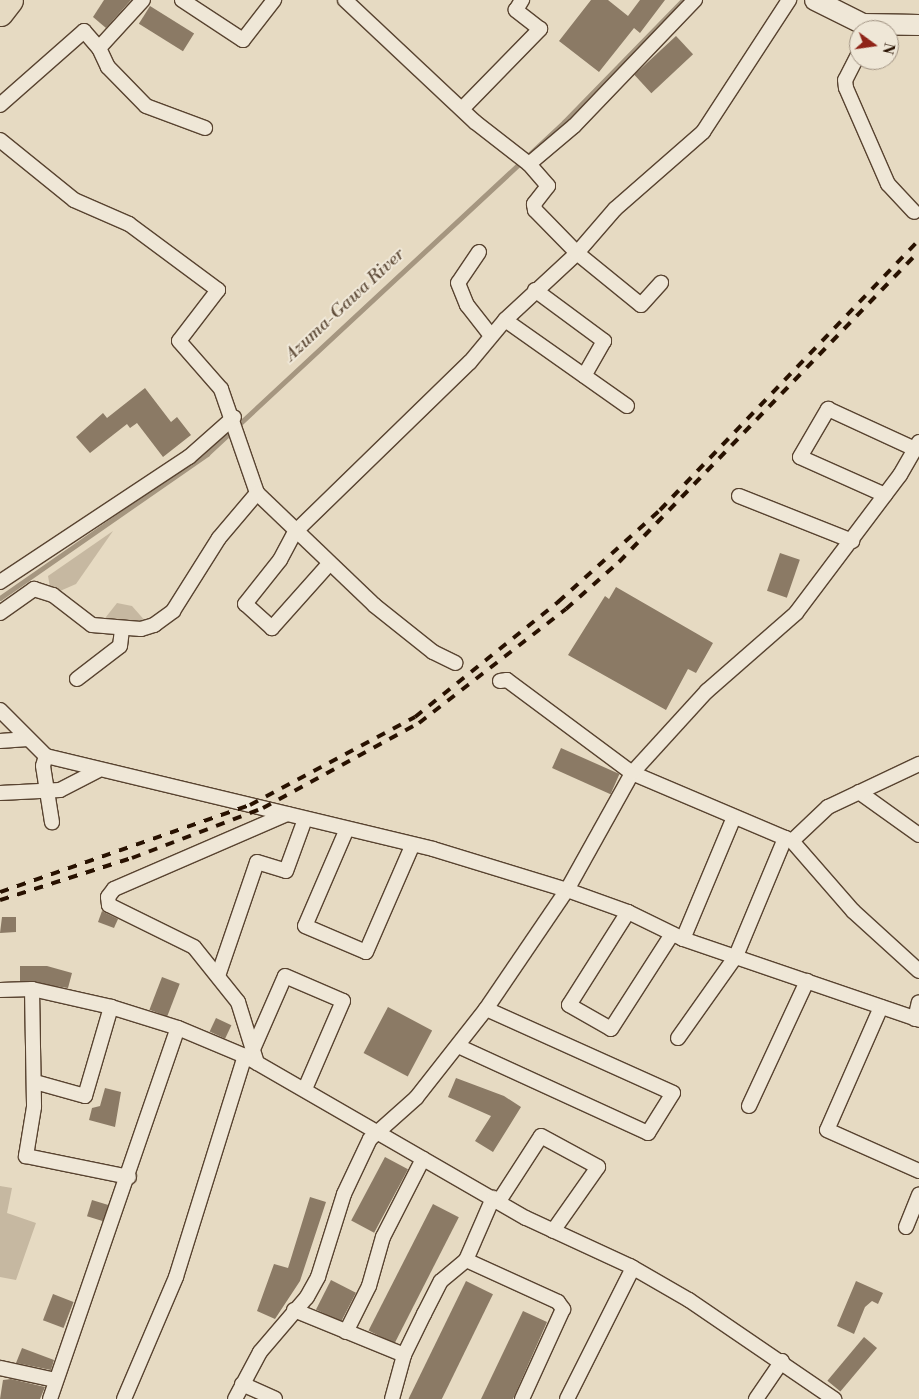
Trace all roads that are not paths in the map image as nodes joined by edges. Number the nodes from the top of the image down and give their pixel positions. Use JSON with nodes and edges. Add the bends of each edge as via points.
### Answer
{"nodes":[{"id":1,"x":10,"y":0,"type":"edge"},
{"id":2,"x":143,"y":0,"type":"edge"},
{"id":3,"x":182,"y":0,"type":"edge"},
{"id":4,"x":274,"y":0,"type":"edge"},
{"id":5,"x":345,"y":0,"type":"edge"},
{"id":6,"x":522,"y":0,"type":"edge"},
{"id":7,"x":695,"y":0,"type":"edge"},
{"id":8,"x":789,"y":0,"type":"edge"},
{"id":9,"x":815,"y":0,"type":"edge"},
{"id":10,"x":0,"y":13,"type":"edge"},
{"id":11,"x":856,"y":20,"type":"edge"},
{"id":12,"x":919,"y":25,"type":"edge"},
{"id":13,"x":899,"y":26,"type":"edge"},
{"id":14,"x":99,"y":48,"type":"junction"},
{"id":15,"x":850,"y":70,"type":"edge"},
{"id":16,"x":0,"y":105,"type":"edge"},
{"id":17,"x":462,"y":109,"type":"junction"},
{"id":18,"x":205,"y":128,"type":"dead end"},
{"id":19,"x":0,"y":140,"type":"edge"},
{"id":20,"x":530,"y":164,"type":"junction"},
{"id":21,"x":914,"y":212,"type":"dead end"},
{"id":22,"x":479,"y":252,"type":"dead end"},
{"id":23,"x":577,"y":253,"type":"junction"},
{"id":24,"x":661,"y":283,"type":"dead end"},
{"id":25,"x":535,"y":290,"type":"junction"},
{"id":26,"x":505,"y":320,"type":"junction"},
{"id":27,"x":490,"y":334,"type":"junction"},
{"id":28,"x":584,"y":376,"type":"junction"},
{"id":29,"x":627,"y":406,"type":"dead end"},
{"id":30,"x":234,"y":417,"type":"junction"},
{"id":31,"x":917,"y":445,"type":"edge"},
{"id":32,"x":257,"y":493,"type":"junction"},
{"id":33,"x":885,"y":495,"type":"junction"},
{"id":34,"x":739,"y":496,"type":"dead end"},
{"id":35,"x":295,"y":532,"type":"junction"},
{"id":36,"x":852,"y":541,"type":"junction"},
{"id":37,"x":329,"y":564,"type":"junction"},
{"id":38,"x":0,"y":582,"type":"edge"},
{"id":39,"x":0,"y":613,"type":"edge"},
{"id":40,"x":122,"y":628,"type":"junction"},
{"id":41,"x":456,"y":663,"type":"dead end"},
{"id":42,"x":77,"y":679,"type":"dead end"},
{"id":43,"x":500,"y":681,"type":"dead end"},
{"id":44,"x":0,"y":710,"type":"edge"},
{"id":45,"x":28,"y":740,"type":"junction"},
{"id":46,"x":0,"y":741,"type":"edge"},
{"id":47,"x":46,"y":756,"type":"junction"},
{"id":48,"x":916,"y":770,"type":"edge"},
{"id":49,"x":97,"y":771,"type":"junction"},
{"id":50,"x":632,"y":773,"type":"junction"},
{"id":51,"x":47,"y":790,"type":"junction"},
{"id":52,"x":859,"y":792,"type":"junction"},
{"id":53,"x":0,"y":793,"type":"edge"},
{"id":54,"x":287,"y":814,"type":"junction"},
{"id":55,"x":734,"y":817,"type":"junction"},
{"id":56,"x":305,"y":819,"type":"junction"},
{"id":57,"x":52,"y":822,"type":"dead end"},
{"id":58,"x":346,"y":831,"type":"junction"},
{"id":59,"x":919,"y":835,"type":"edge"},
{"id":60,"x":789,"y":839,"type":"junction"},
{"id":61,"x":412,"y":846,"type":"junction"},
{"id":62,"x":567,"y":890,"type":"junction"},
{"id":63,"x":628,"y":912,"type":"junction"},
{"id":64,"x":678,"y":937,"type":"junction"},
{"id":65,"x":736,"y":956,"type":"junction"},
{"id":66,"x":919,"y":971,"type":"edge"},
{"id":67,"x":218,"y":976,"type":"junction"},
{"id":68,"x":806,"y":981,"type":"junction"},
{"id":69,"x":32,"y":988,"type":"junction"},
{"id":70,"x":0,"y":990,"type":"edge"},
{"id":71,"x":919,"y":1002,"type":"edge"},
{"id":72,"x":111,"y":1007,"type":"junction"},
{"id":73,"x":881,"y":1007,"type":"junction"},
{"id":74,"x":486,"y":1009,"type":"junction"},
{"id":75,"x":917,"y":1019,"type":"edge"},
{"id":76,"x":178,"y":1028,"type":"junction"},
{"id":77,"x":678,"y":1038,"type":"dead end"},
{"id":78,"x":458,"y":1046,"type":"junction"},
{"id":79,"x":252,"y":1056,"type":"junction"},
{"id":80,"x":35,"y":1082,"type":"junction"},
{"id":81,"x":305,"y":1089,"type":"junction"},
{"id":82,"x":749,"y":1106,"type":"dead end"},
{"id":83,"x":378,"y":1132,"type":"junction"},
{"id":84,"x":424,"y":1159,"type":"junction"},
{"id":85,"x":919,"y":1172,"type":"edge"},
{"id":86,"x":129,"y":1177,"type":"junction"},
{"id":87,"x":919,"y":1196,"type":"edge"},
{"id":88,"x":496,"y":1200,"type":"junction"},
{"id":89,"x":906,"y":1227,"type":"dead end"},
{"id":90,"x":553,"y":1231,"type":"junction"},
{"id":91,"x":466,"y":1260,"type":"junction"},
{"id":92,"x":633,"y":1268,"type":"junction"},
{"id":93,"x":294,"y":1310,"type":"junction"},
{"id":94,"x":346,"y":1332,"type":"junction"},
{"id":95,"x":404,"y":1355,"type":"junction"},
{"id":96,"x":782,"y":1361,"type":"junction"},
{"id":97,"x":0,"y":1368,"type":"edge"},
{"id":98,"x":55,"y":1380,"type":"junction"},
{"id":99,"x":242,"y":1384,"type":"junction"},
{"id":100,"x":50,"y":1399,"type":"edge"},
{"id":101,"x":124,"y":1399,"type":"edge"},
{"id":102,"x":234,"y":1399,"type":"edge"},
{"id":103,"x":275,"y":1399,"type":"edge"},
{"id":104,"x":392,"y":1399,"type":"edge"},
{"id":105,"x":522,"y":1399,"type":"edge"},
{"id":106,"x":567,"y":1399,"type":"edge"},
{"id":107,"x":756,"y":1399,"type":"edge"},
{"id":108,"x":834,"y":1399,"type":"edge"}],
"edges":[{"from":1,"to":10,"type":"highway"},
{"from":2,"to":14,"type":"street"},
{"from":3,"to":4,"type":"street","via":[[243,40]]},
{"from":5,"to":17,"type":"street"},
{"from":6,"to":17,"type":"street","via":[[516,10],[540,29]]},
{"from":7,"to":20,"type":"street","via":[[574,126]]},
{"from":8,"to":23,"type":"street","via":[[704,132],[615,209]]},
{"from":9,"to":11,"type":"street"},
{"from":12,"to":13,"type":"street"},
{"from":14,"to":16,"type":"street","via":[[84,31]]},
{"from":14,"to":18,"type":"street","via":[[108,67],[146,106]]},
{"from":15,"to":21,"type":"street","via":[[845,80],[846,88],[888,184]]},
{"from":17,"to":20,"type":"street"},
{"from":19,"to":30,"type":"street","via":[[74,200],[129,224],[218,290],[179,341],[221,389]]},
{"from":20,"to":23,"type":"street","via":[[548,186],[534,204],[535,210]]},
{"from":22,"to":27,"type":"street","via":[[458,283],[467,305]]},
{"from":23,"to":24,"type":"street","via":[[641,305]]},
{"from":23,"to":25,"type":"street"},
{"from":25,"to":26,"type":"street"},
{"from":25,"to":28,"type":"street","via":[[604,341]]},
{"from":26,"to":27,"type":"street"},
{"from":26,"to":28,"type":"street"},
{"from":27,"to":35,"type":"street","via":[[470,362]]},
{"from":28,"to":29,"type":"street"},
{"from":30,"to":32,"type":"street"},
{"from":30,"to":38,"type":"street","via":[[189,457]]},
{"from":31,"to":33,"type":"street"},
{"from":31,"to":33,"type":"street","via":[[828,409],[800,457]]},
{"from":32,"to":35,"type":"street"},
{"from":32,"to":40,"type":"street","via":[[215,544],[173,611],[154,625]]},
{"from":33,"to":36,"type":"street"},
{"from":34,"to":36,"type":"street"},
{"from":35,"to":37,"type":"street"},
{"from":35,"to":37,"type":"street","via":[[280,560],[245,604],[272,628]]},
{"from":36,"to":50,"type":"street","via":[[796,613],[707,691]]},
{"from":37,"to":41,"type":"street","via":[[427,648]]},
{"from":39,"to":40,"type":"street","via":[[34,589],[53,595],[92,625]]},
{"from":40,"to":42,"type":"street","via":[[120,646]]},
{"from":43,"to":50,"type":"street","via":[[507,680]]},
{"from":44,"to":45,"type":"street"},
{"from":45,"to":46,"type":"street"},
{"from":45,"to":47,"type":"street"},
{"from":47,"to":49,"type":"street"},
{"from":47,"to":51,"type":"street"},
{"from":48,"to":52,"type":"street"},
{"from":49,"to":51,"type":"street","via":[[60,790]]},
{"from":49,"to":54,"type":"street"},
{"from":50,"to":55,"type":"street"},
{"from":50,"to":62,"type":"street"},
{"from":51,"to":53,"type":"street"},
{"from":51,"to":57,"type":"street"},
{"from":52,"to":59,"type":"street"},
{"from":52,"to":60,"type":"street","via":[[828,807]]},
{"from":54,"to":56,"type":"street"},
{"from":54,"to":67,"type":"street","via":[[114,889],[108,897],[109,905],[194,947]]},
{"from":55,"to":60,"type":"street"},
{"from":55,"to":64,"type":"street"},
{"from":56,"to":58,"type":"street"},
{"from":56,"to":67,"type":"street","via":[[286,871],[257,862]]},
{"from":58,"to":61,"type":"street"},
{"from":58,"to":61,"type":"street","via":[[305,926],[366,952]]},
{"from":60,"to":65,"type":"street"},
{"from":60,"to":66,"type":"street","via":[[853,911]]},
{"from":61,"to":62,"type":"street","via":[[433,849]]},
{"from":62,"to":63,"type":"street"},
{"from":62,"to":74,"type":"street"},
{"from":63,"to":64,"type":"street"},
{"from":63,"to":64,"type":"street","via":[[569,1004],[610,1028]]},
{"from":64,"to":65,"type":"street"},
{"from":65,"to":68,"type":"street"},
{"from":65,"to":77,"type":"street"},
{"from":67,"to":79,"type":"street","via":[[238,1002]]},
{"from":68,"to":73,"type":"street"},
{"from":68,"to":82,"type":"street"},
{"from":69,"to":70,"type":"street"},
{"from":69,"to":72,"type":"street"},
{"from":69,"to":80,"type":"street"},
{"from":71,"to":75,"type":"street"},
{"from":72,"to":76,"type":"street"},
{"from":72,"to":80,"type":"street","via":[[85,1096]]},
{"from":73,"to":75,"type":"street"},
{"from":73,"to":85,"type":"street","via":[[827,1130]]},
{"from":74,"to":78,"type":"street"},
{"from":74,"to":78,"type":"street","via":[[672,1093],[648,1133]]},
{"from":76,"to":79,"type":"street"},
{"from":76,"to":86,"type":"street"},
{"from":78,"to":83,"type":"street","via":[[416,1098]]},
{"from":79,"to":81,"type":"street"},
{"from":79,"to":81,"type":"street","via":[[286,976],[343,1001]]},
{"from":79,"to":101,"type":"street","via":[[176,1277]]},
{"from":80,"to":86,"type":"street","via":[[26,1156]]},
{"from":81,"to":83,"type":"street"},
{"from":83,"to":84,"type":"street"},
{"from":83,"to":93,"type":"street","via":[[370,1139],[344,1194],[318,1277]]},
{"from":84,"to":88,"type":"street"},
{"from":84,"to":94,"type":"street","via":[[384,1237],[369,1286]]},
{"from":86,"to":98,"type":"street"},
{"from":87,"to":89,"type":"street"},
{"from":88,"to":90,"type":"street"},
{"from":88,"to":90,"type":"street","via":[[541,1136],[598,1167]]},
{"from":88,"to":91,"type":"street"},
{"from":90,"to":92,"type":"street"},
{"from":91,"to":95,"type":"street","via":[[441,1281]]},
{"from":91,"to":105,"type":"street","via":[[558,1302],[563,1309]]},
{"from":92,"to":96,"type":"street"},
{"from":92,"to":106,"type":"street"},
{"from":93,"to":94,"type":"street"},
{"from":93,"to":99,"type":"street","via":[[260,1352]]},
{"from":94,"to":95,"type":"street"},
{"from":95,"to":104,"type":"street"},
{"from":96,"to":107,"type":"street"},
{"from":96,"to":108,"type":"street"},
{"from":97,"to":98,"type":"street"},
{"from":98,"to":100,"type":"street"},
{"from":99,"to":102,"type":"street"},
{"from":99,"to":103,"type":"street"}]}
